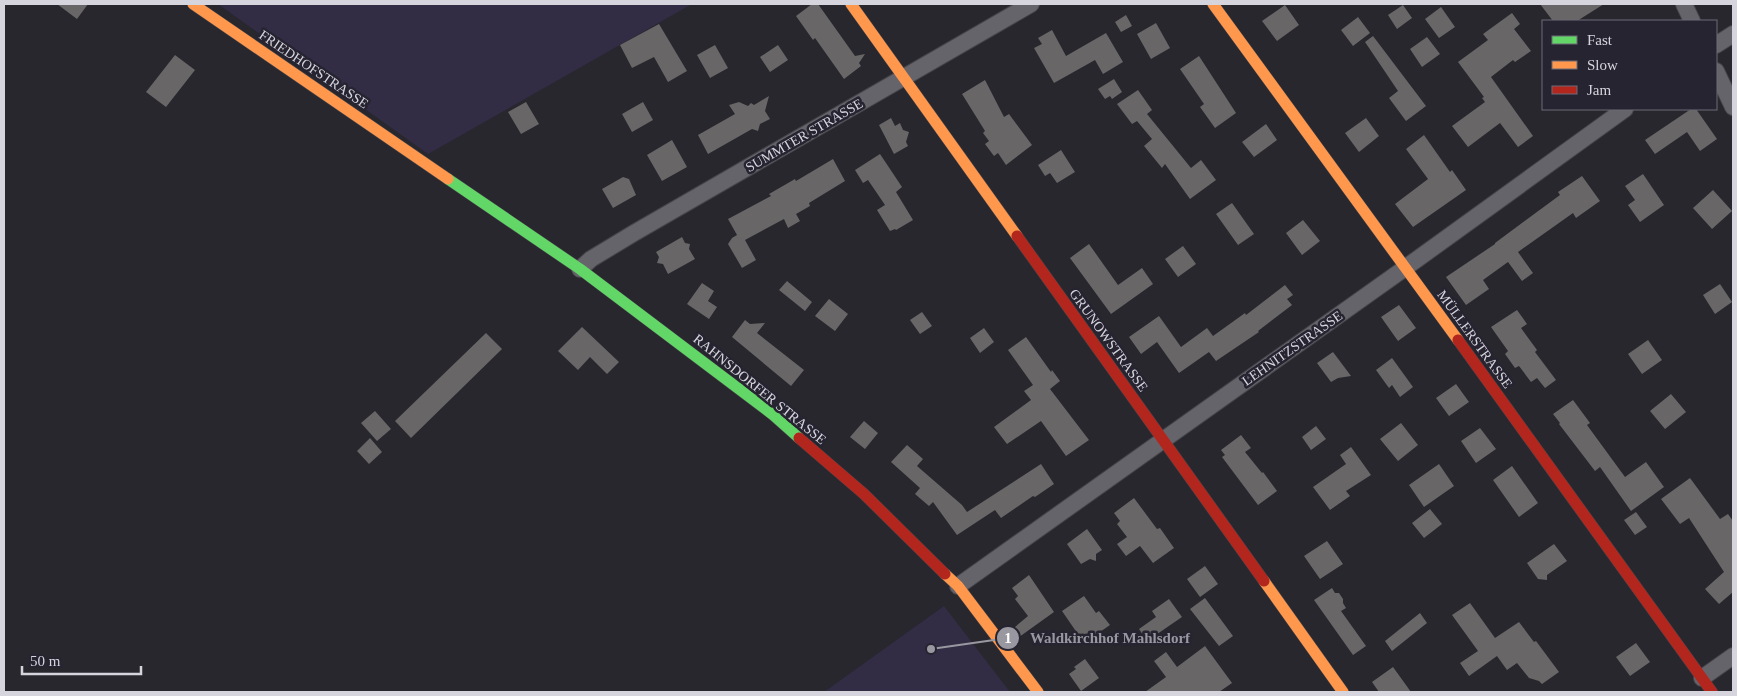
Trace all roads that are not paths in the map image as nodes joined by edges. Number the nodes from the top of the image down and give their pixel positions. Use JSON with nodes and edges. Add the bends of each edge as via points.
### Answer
{"nodes":[{"id":1,"x":193,"y":4,"type":"edge"},
{"id":2,"x":851,"y":4,"type":"edge"},
{"id":3,"x":1030,"y":4,"type":"edge"},
{"id":4,"x":1213,"y":4,"type":"edge"},
{"id":5,"x":1684,"y":4,"type":"edge"},
{"id":6,"x":1692,"y":20,"type":"edge"},
{"id":7,"x":1733,"y":34,"type":"edge"},
{"id":8,"x":1717,"y":44,"type":"edge"},
{"id":9,"x":1717,"y":73,"type":"edge"},
{"id":10,"x":904,"y":78,"type":"junction"},
{"id":11,"x":1733,"y":107,"type":"edge"},
{"id":12,"x":1624,"y":110,"type":"edge"},
{"id":13,"x":418,"y":158,"type":"joint"},
{"id":14,"x":1405,"y":268,"type":"junction"},
{"id":15,"x":580,"y":269,"type":"junction"},
{"id":16,"x":1162,"y":440,"type":"junction"},
{"id":17,"x":958,"y":586,"type":"junction"},
{"id":18,"x":1733,"y":656,"type":"edge"},
{"id":19,"x":1702,"y":678,"type":"junction"},
{"id":20,"x":1038,"y":692,"type":"edge"},
{"id":21,"x":1343,"y":692,"type":"edge"},
{"id":22,"x":1712,"y":692,"type":"edge"}],
"edges":[{"from":1,"to":13,"type":"street","name":"FRIEDHOFSTRASSE"},
{"from":2,"to":10,"type":"street","name":"GRUNOWSTRASSE"},
{"from":3,"to":10,"type":"street","name":"SUMMTER STRASSE"},
{"from":4,"to":14,"type":"street","name":"MÜLLERSTRASSE"},
{"from":5,"to":6,"type":"street"},
{"from":7,"to":8,"type":"street"},
{"from":9,"to":11,"type":"street"},
{"from":10,"to":15,"type":"street","name":"SUMMTER STRASSE","via":[[634,233]]},
{"from":10,"to":16,"type":"street","name":"GRUNOWSTRASSE"},
{"from":12,"to":14,"type":"street","name":"LEHNITZSTRASSE"},
{"from":13,"to":15,"type":"street","name":"RAHNSDORFER STRASSE"},
{"from":14,"to":16,"type":"street","name":"LEHNITZSTRASSE"},
{"from":14,"to":19,"type":"street","name":"MÜLLERSTRASSE"},
{"from":15,"to":17,"type":"street","name":"RAHNSDORFER STRASSE","via":[[772,414],[864,494]]},
{"from":16,"to":17,"type":"street","name":"LEHNITZSTRASSE"},
{"from":16,"to":21,"type":"street","name":"GRUNOWSTRASSE"},
{"from":17,"to":20,"type":"street","name":"RAHNSDORFER STRASSE"},
{"from":18,"to":19,"type":"street"},
{"from":19,"to":22,"type":"street","name":"MÜLLERSTRASSE"}]}
